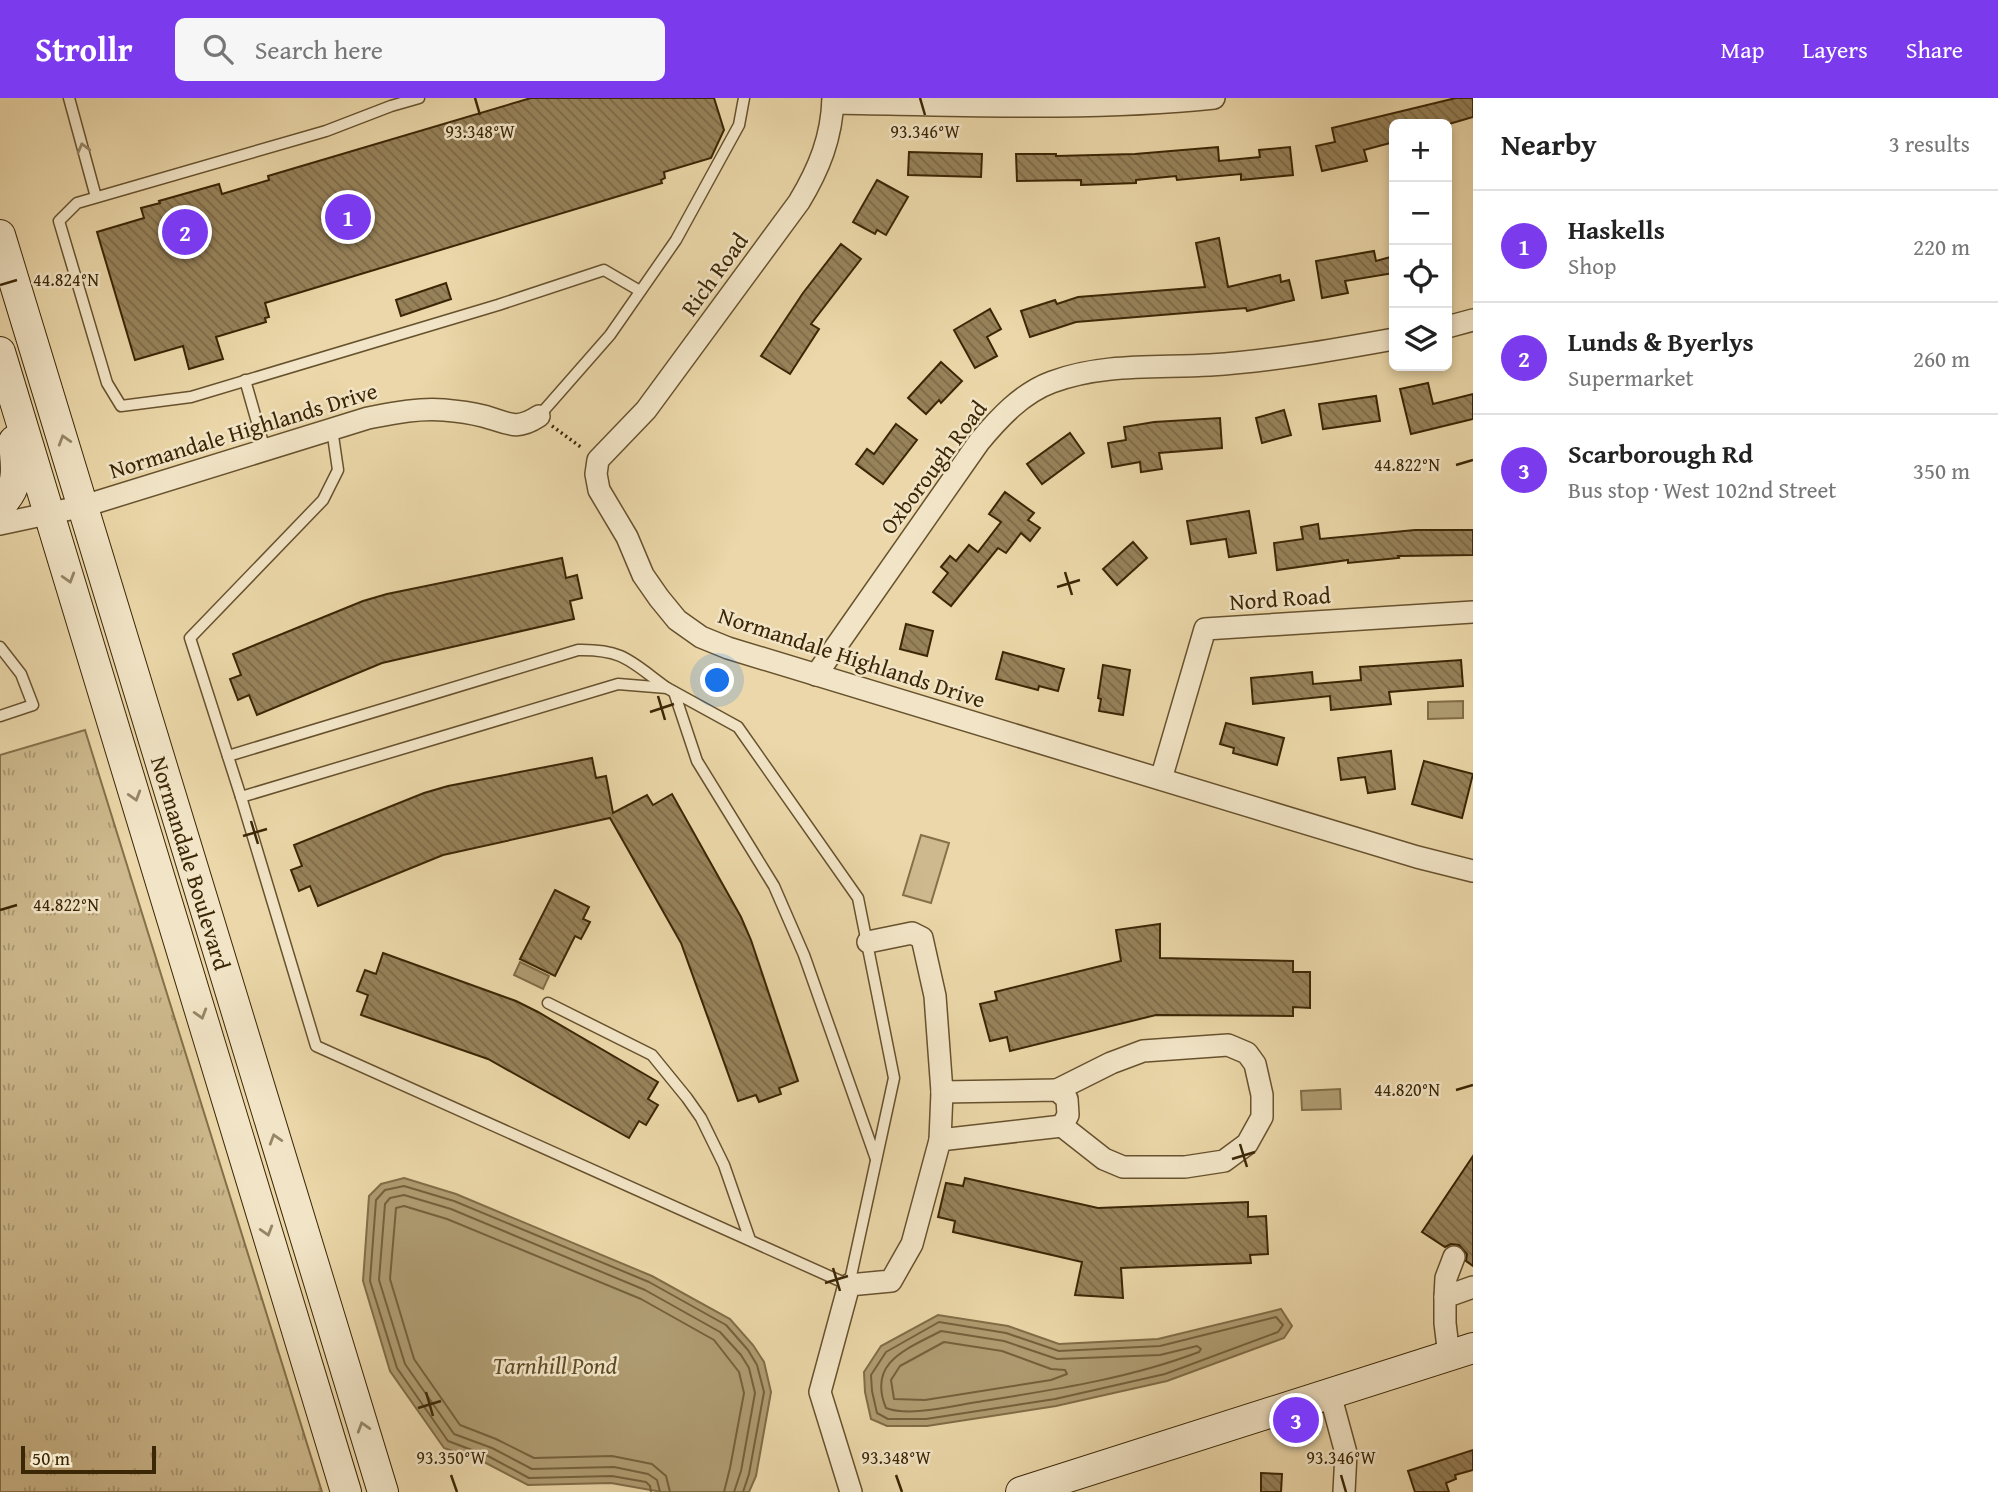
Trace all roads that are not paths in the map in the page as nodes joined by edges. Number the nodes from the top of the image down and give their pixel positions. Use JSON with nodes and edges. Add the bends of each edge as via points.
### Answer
{"nodes":[{"id":1,"x":69,"y":98,"type":"edge"},
{"id":2,"x":419,"y":98,"type":"edge"},
{"id":3,"x":744,"y":98,"type":"edge"},
{"id":4,"x":1214,"y":98,"type":"edge"},
{"id":5,"x":833,"y":100,"type":"edge"},
{"id":6,"x":390,"y":102,"type":"edge"},
{"id":7,"x":96,"y":197,"type":"junction"},
{"id":8,"x":0,"y":234,"type":"edge"},
{"id":9,"x":640,"y":291,"type":"junction"},
{"id":10,"x":1473,"y":320,"type":"edge"},
{"id":11,"x":1452,"y":326,"type":"edge"},
{"id":12,"x":1389,"y":340,"type":"edge"},
{"id":13,"x":0,"y":352,"type":"edge"},
{"id":14,"x":245,"y":380,"type":"junction"},
{"id":15,"x":11,"y":388,"type":"junction"},
{"id":16,"x":539,"y":416,"type":"joint"},
{"id":17,"x":332,"y":429,"type":"junction"},
{"id":18,"x":265,"y":450,"type":"junction"},
{"id":19,"x":598,"y":460,"type":"joint"},
{"id":20,"x":0,"y":506,"type":"edge"},
{"id":21,"x":84,"y":506,"type":"junction"},
{"id":22,"x":49,"y":513,"type":"junction"},
{"id":23,"x":0,"y":524,"type":"edge"},
{"id":24,"x":1473,"y":612,"type":"edge"},
{"id":25,"x":0,"y":647,"type":"edge"},
{"id":26,"x":817,"y":675,"type":"junction"},
{"id":27,"x":670,"y":690,"type":"junction"},
{"id":28,"x":0,"y":716,"type":"edge"},
{"id":29,"x":228,"y":756,"type":"junction"},
{"id":30,"x":1161,"y":779,"type":"junction"},
{"id":31,"x":241,"y":797,"type":"junction"},
{"id":32,"x":1473,"y":872,"type":"edge"},
{"id":33,"x":868,"y":942,"type":"junction"},
{"id":34,"x":548,"y":1003,"type":"dead end"},
{"id":35,"x":1057,"y":1090,"type":"junction"},
{"id":36,"x":942,"y":1093,"type":"junction"},
{"id":37,"x":1062,"y":1126,"type":"junction"},
{"id":38,"x":940,"y":1140,"type":"junction"},
{"id":39,"x":876,"y":1159,"type":"junction"},
{"id":40,"x":750,"y":1240,"type":"junction"},
{"id":41,"x":1454,"y":1257,"type":"dead end"},
{"id":42,"x":849,"y":1284,"type":"junction"},
{"id":43,"x":1473,"y":1287,"type":"edge"},
{"id":44,"x":1445,"y":1297,"type":"junction"},
{"id":45,"x":1461,"y":1352,"type":"edge"},
{"id":46,"x":1330,"y":1394,"type":"junction"},
{"id":47,"x":346,"y":1492,"type":"edge"},
{"id":48,"x":383,"y":1492,"type":"edge"},
{"id":49,"x":851,"y":1492,"type":"edge"},
{"id":50,"x":1021,"y":1492,"type":"edge"},
{"id":51,"x":1344,"y":1492,"type":"edge"}],
"edges":[{"from":7,"to":1,"type":"lane","one_way":true},
{"from":2,"to":6,"type":"lane"},
{"from":3,"to":9,"type":"lane","via":[[739,125],[676,240]]},
{"from":4,"to":5,"type":"street","via":[[1062,107]]},
{"from":5,"to":19,"type":"street","name":"Rich Road","via":[[829,137],[817,172],[799,202],[646,410]]},
{"from":6,"to":7,"type":"lane","via":[[326,131]]},
{"from":7,"to":14,"type":"lane","via":[[77,203],[59,221],[107,383],[121,405],[191,397]]},
{"from":21,"to":8,"type":"main road","name":"Normandale Boulevard","one_way":true},
{"from":9,"to":14,"type":"lane","via":[[604,270]]},
{"from":9,"to":16,"type":"lane","via":[[610,335]]},
{"from":10,"to":11,"type":"street"},
{"from":12,"to":26,"type":"street","name":"Oxborough Road","via":[[1212,365],[1079,373],[1022,398],[979,442]]},
{"from":13,"to":15,"type":"main road","name":"Normandale Boulevard"},
{"from":14,"to":18,"type":"lane"},
{"from":15,"to":20,"type":"main road","via":[[17,476]]},
{"from":15,"to":22,"type":"main road","name":"Normandale Boulevard"},
{"from":16,"to":17,"type":"street","name":"Normandale Highlands Drive","via":[[530,423],[504,425],[483,416],[445,410],[406,410]]},
{"from":17,"to":18,"type":"street","name":"Normandale Highlands Drive"},
{"from":17,"to":29,"type":"lane","via":[[338,470],[323,500],[190,638]]},
{"from":18,"to":21,"type":"street","name":"Normandale Highlands Drive"},
{"from":19,"to":26,"type":"street","name":"Normandale Highlands Drive","via":[[599,490],[643,575],[677,620],[728,648]]},
{"from":21,"to":22,"type":"street","name":"Normandale Highlands Drive"},
{"from":48,"to":21,"type":"main road","name":"Normandale Boulevard","one_way":true},
{"from":22,"to":23,"type":"street","name":"Normandale Highlands Drive"},
{"from":22,"to":47,"type":"main road","name":"Normandale Boulevard","one_way":true},
{"from":24,"to":30,"type":"street","name":"Nord Road","via":[[1205,629]]},
{"from":25,"to":28,"type":"lane","via":[[21,674],[33,705]]},
{"from":26,"to":30,"type":"street","name":"Normandale Highlands Drive"},
{"from":27,"to":29,"type":"lane","via":[[621,655],[578,650]]},
{"from":27,"to":31,"type":"lane","via":[[618,684]]},
{"from":27,"to":33,"type":"lane","via":[[738,727],[859,898]]},
{"from":27,"to":39,"type":"lane","via":[[697,761],[774,887],[804,955]]},
{"from":29,"to":31,"type":"lane"},
{"from":30,"to":32,"type":"street","name":"Normandale Highlands Drive"},
{"from":31,"to":40,"type":"lane","via":[[316,1046]]},
{"from":33,"to":36,"type":"street","via":[[912,933],[922,938],[935,996]]},
{"from":33,"to":39,"type":"lane","via":[[894,1078]]},
{"from":34,"to":40,"type":"lane","via":[[652,1055],[701,1118]]},
{"from":35,"to":36,"type":"street"},
{"from":35,"to":37,"type":"street","via":[[1068,1099],[1069,1115]]},
{"from":35,"to":37,"type":"street","via":[[1143,1051],[1228,1045],[1251,1058],[1262,1095],[1262,1117],[1247,1144],[1224,1161],[1185,1167],[1123,1167],[1104,1159]]},
{"from":36,"to":38,"type":"street"},
{"from":37,"to":38,"type":"street"},
{"from":38,"to":42,"type":"street","via":[[912,1244],[891,1281]]},
{"from":39,"to":42,"type":"lane"},
{"from":40,"to":42,"type":"lane"},
{"from":41,"to":44,"type":"street"},
{"from":42,"to":49,"type":"street","via":[[820,1392]]},
{"from":43,"to":44,"type":"street"},
{"from":44,"to":45,"type":"street","via":[[1445,1323]]},
{"from":45,"to":46,"type":"main road"},
{"from":46,"to":50,"type":"main road"},
{"from":46,"to":51,"type":"street","via":[[1346,1453]]}]}
